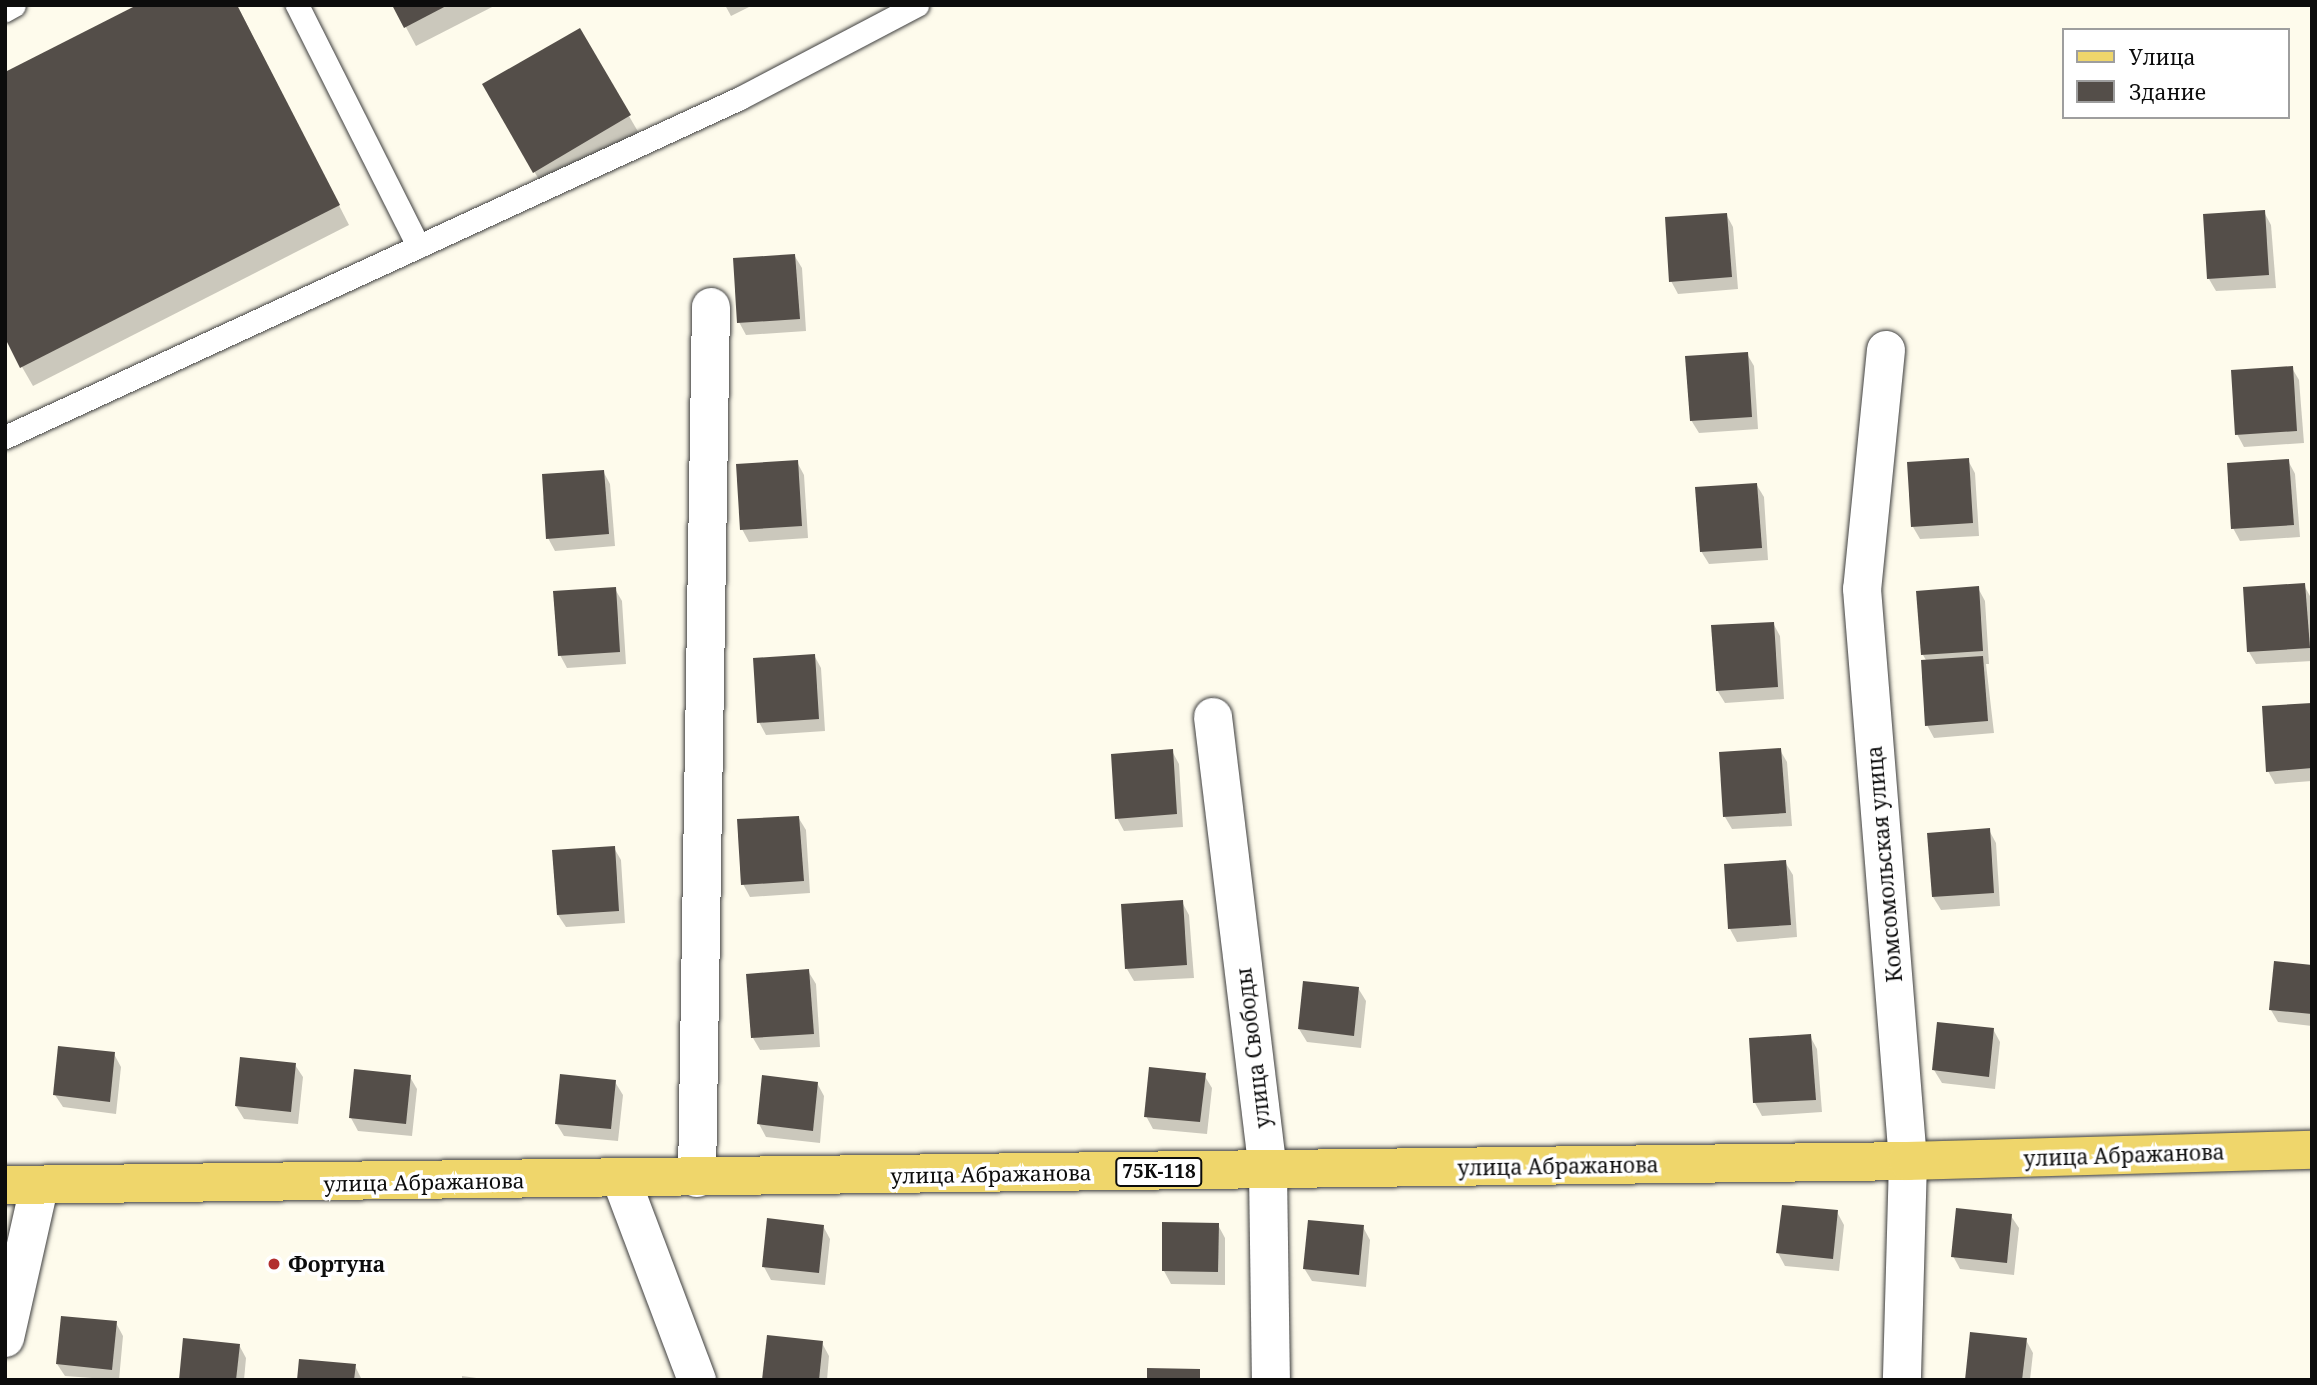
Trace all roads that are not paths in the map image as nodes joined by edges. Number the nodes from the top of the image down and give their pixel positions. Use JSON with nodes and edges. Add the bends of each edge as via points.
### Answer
{"nodes":[{"id":1,"x":15,"y":5,"type":"edge"},
{"id":2,"x":297,"y":5,"type":"edge"},
{"id":3,"x":916,"y":5,"type":"edge"},
{"id":4,"x":5,"y":10,"type":"edge"},
{"id":5,"x":418,"y":246,"type":"junction"},
{"id":6,"x":711,"y":307,"type":"dead end"},
{"id":7,"x":1886,"y":350,"type":"dead end"},
{"id":8,"x":5,"y":437,"type":"edge"},
{"id":9,"x":1213,"y":717,"type":"dead end"},
{"id":10,"x":2312,"y":1150,"type":"edge"},
{"id":11,"x":1908,"y":1161,"type":"junction"},
{"id":12,"x":1268,"y":1171,"type":"junction"},
{"id":13,"x":697,"y":1178,"type":"junction"},
{"id":14,"x":621,"y":1179,"type":"junction"},
{"id":15,"x":22,"y":1186,"type":"edge"},
{"id":16,"x":5,"y":1338,"type":"edge"},
{"id":17,"x":697,"y":1380,"type":"edge"},
{"id":18,"x":1271,"y":1380,"type":"edge"},
{"id":19,"x":1902,"y":1380,"type":"edge"}],
"edges":[{"from":1,"to":4,"type":"lane"},
{"from":2,"to":5,"type":"lane"},
{"from":3,"to":5,"type":"lane","via":[[740,97]]},
{"from":5,"to":8,"type":"lane"},
{"from":6,"to":13,"type":"street"},
{"from":7,"to":11,"type":"street","name":"Комсомольская улица","via":[[1862,589]]},
{"from":9,"to":12,"type":"street","name":"улица Свободы"},
{"from":10,"to":11,"type":"main road","name":"улица Абражанова","number":"75К-118"},
{"from":11,"to":12,"type":"main road","name":"улица Абражанова","number":"75К-118"},
{"from":11,"to":19,"type":"street","name":"Комсомольская улица"},
{"from":12,"to":13,"type":"main road","name":"улица Абражанова","number":"75К-118"},
{"from":12,"to":18,"type":"street","name":"улица Свободы"},
{"from":13,"to":14,"type":"main road","name":"улица Абражанова","number":"75К-118"},
{"from":14,"to":15,"type":"main road","name":"улица Абражанова","number":"75К-118"},
{"from":14,"to":17,"type":"street"},
{"from":15,"to":16,"type":"street"}]}
